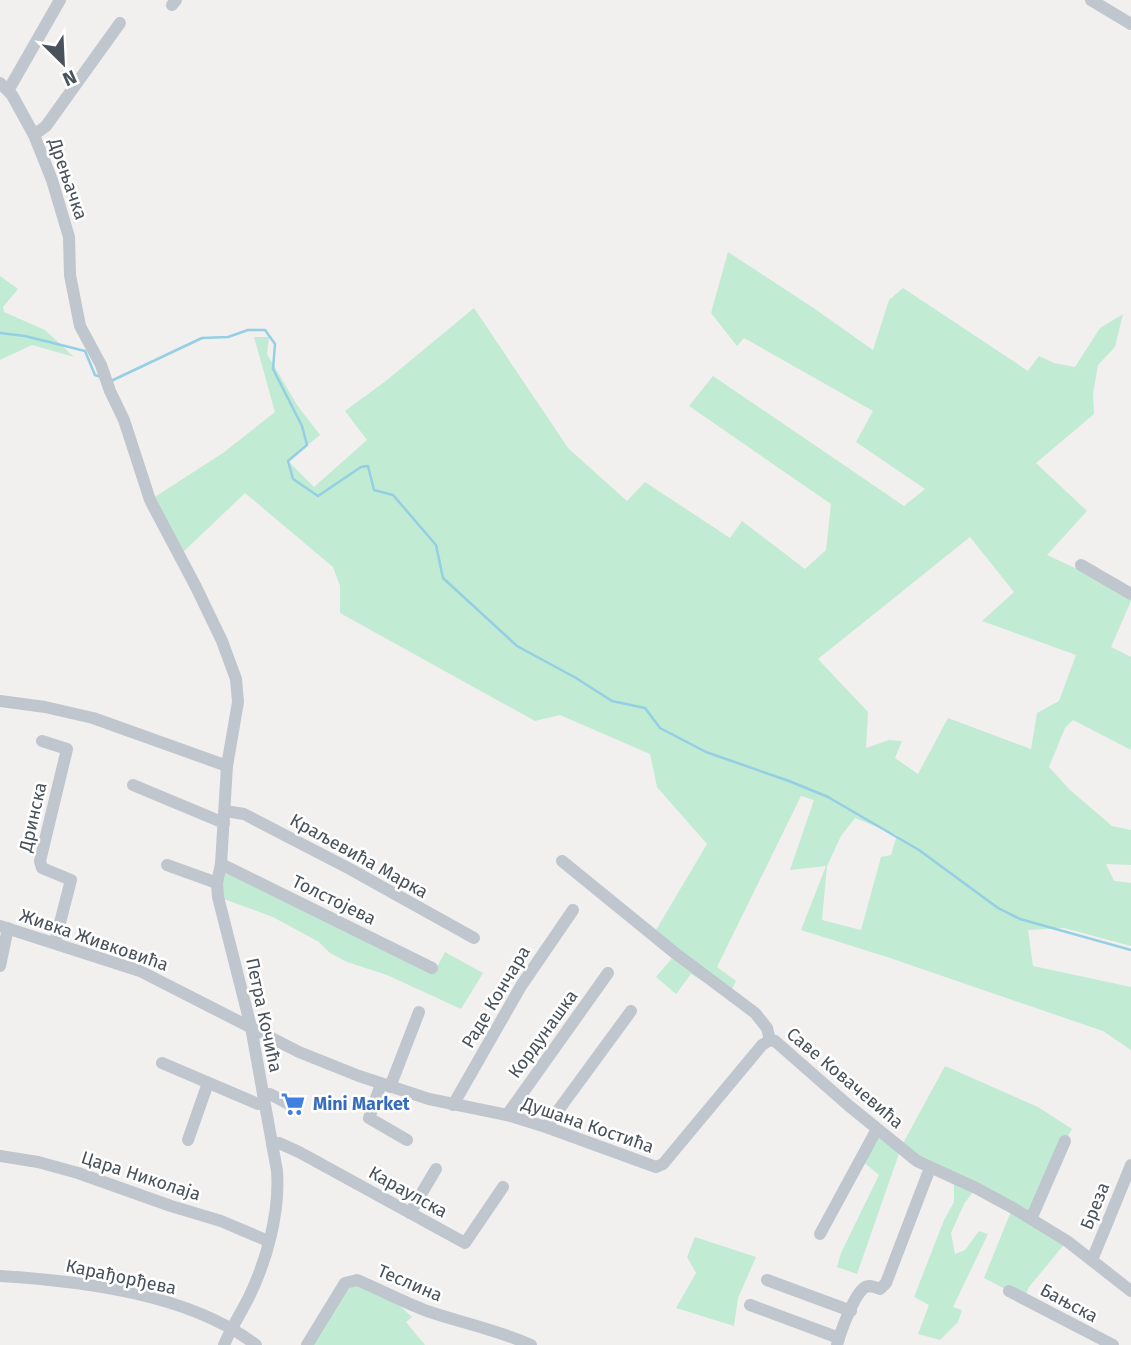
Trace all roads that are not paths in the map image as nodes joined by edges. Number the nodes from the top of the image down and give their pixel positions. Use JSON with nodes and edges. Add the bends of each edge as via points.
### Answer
{"nodes":[{"id":1,"x":60,"y":0,"type":"edge"},
{"id":2,"x":1091,"y":0,"type":"edge"},
{"id":3,"x":120,"y":23,"type":"dead end"},
{"id":4,"x":1131,"y":24,"type":"edge"},
{"id":5,"x":4,"y":86,"type":"edge"},
{"id":6,"x":34,"y":135,"type":"junction"},
{"id":7,"x":1081,"y":565,"type":"dead end"},
{"id":8,"x":1131,"y":594,"type":"edge"},
{"id":9,"x":222,"y":641,"type":"joint"},
{"id":10,"x":0,"y":701,"type":"edge"},
{"id":11,"x":42,"y":741,"type":"dead end"},
{"id":12,"x":227,"y":766,"type":"junction"},
{"id":13,"x":132,"y":785,"type":"dead end"},
{"id":14,"x":225,"y":817,"type":"junction"},
{"id":15,"x":562,"y":861,"type":"dead end"},
{"id":16,"x":221,"y":864,"type":"junction"},
{"id":17,"x":167,"y":865,"type":"dead end"},
{"id":18,"x":217,"y":883,"type":"junction"},
{"id":19,"x":573,"y":910,"type":"dead end"},
{"id":20,"x":4,"y":927,"type":"edge"},
{"id":21,"x":474,"y":938,"type":"dead end"},
{"id":22,"x":55,"y":942,"type":"junction"},
{"id":23,"x":0,"y":966,"type":"edge"},
{"id":24,"x":432,"y":968,"type":"dead end"},
{"id":25,"x":608,"y":973,"type":"dead end"},
{"id":26,"x":631,"y":1011,"type":"dead end"},
{"id":27,"x":419,"y":1012,"type":"dead end"},
{"id":28,"x":251,"y":1027,"type":"junction"},
{"id":29,"x":770,"y":1040,"type":"junction"},
{"id":30,"x":162,"y":1063,"type":"dead end"},
{"id":31,"x":208,"y":1083,"type":"junction"},
{"id":32,"x":386,"y":1086,"type":"junction"},
{"id":33,"x":263,"y":1099,"type":"junction"},
{"id":34,"x":453,"y":1105,"type":"junction"},
{"id":35,"x":294,"y":1107,"type":"dead end"},
{"id":36,"x":507,"y":1115,"type":"junction"},
{"id":37,"x":546,"y":1127,"type":"junction"},
{"id":38,"x":877,"y":1129,"type":"junction"},
{"id":39,"x":188,"y":1140,"type":"dead end"},
{"id":40,"x":407,"y":1140,"type":"dead end"},
{"id":41,"x":1065,"y":1141,"type":"dead end"},
{"id":42,"x":272,"y":1144,"type":"junction"},
{"id":43,"x":0,"y":1156,"type":"edge"},
{"id":44,"x":1131,"y":1165,"type":"edge"},
{"id":45,"x":930,"y":1168,"type":"junction"},
{"id":46,"x":436,"y":1169,"type":"dead end"},
{"id":47,"x":503,"y":1187,"type":"dead end"},
{"id":48,"x":410,"y":1213,"type":"junction"},
{"id":49,"x":1031,"y":1219,"type":"junction"},
{"id":50,"x":820,"y":1234,"type":"dead end"},
{"id":51,"x":268,"y":1241,"type":"junction"},
{"id":52,"x":1092,"y":1260,"type":"junction"},
{"id":53,"x":0,"y":1276,"type":"edge"},
{"id":54,"x":767,"y":1280,"type":"dead end"},
{"id":55,"x":1009,"y":1291,"type":"dead end"},
{"id":56,"x":1131,"y":1291,"type":"edge"},
{"id":57,"x":750,"y":1305,"type":"dead end"},
{"id":58,"x":851,"y":1311,"type":"junction"},
{"id":59,"x":231,"y":1327,"type":"junction"},
{"id":60,"x":838,"y":1342,"type":"edge"},
{"id":61,"x":224,"y":1345,"type":"edge"},
{"id":62,"x":256,"y":1345,"type":"edge"},
{"id":63,"x":307,"y":1345,"type":"edge"},
{"id":64,"x":531,"y":1345,"type":"edge"},
{"id":65,"x":1113,"y":1345,"type":"edge"}],
"edges":[{"from":1,"to":5,"type":"street"},
{"from":2,"to":4,"type":"street"},
{"from":3,"to":6,"type":"street","via":[[46,126]]},
{"from":5,"to":6,"type":"street","name":"Дрењачка"},
{"from":6,"to":9,"type":"street","name":"Дрењачка","via":[[69,237],[76,315],[124,420],[150,500]]},
{"from":7,"to":8,"type":"street"},
{"from":9,"to":12,"type":"street","name":"Петра Кочића","via":[[239,695]]},
{"from":10,"to":12,"type":"street","via":[[93,718]]},
{"from":11,"to":22,"type":"street","name":"Дринска","via":[[67,749],[40,861],[44,870],[71,880]]},
{"from":12,"to":14,"type":"street","name":"Петра Кочића"},
{"from":13,"to":14,"type":"street","name":"Краљевића Марка"},
{"from":14,"to":16,"type":"street","name":"Петра Кочића"},
{"from":14,"to":21,"type":"street","name":"Краљевића Марка","via":[[244,814]]},
{"from":15,"to":29,"type":"street","name":"Саве Ковачевића","via":[[755,1013]]},
{"from":16,"to":18,"type":"street","name":"Петра Кочића"},
{"from":16,"to":24,"type":"street","name":"Толстојева"},
{"from":17,"to":18,"type":"street"},
{"from":18,"to":28,"type":"street","name":"Петра Кочића"},
{"from":19,"to":34,"type":"street","name":"Раде Кончара","via":[[521,986]]},
{"from":20,"to":22,"type":"street","name":"Живка Живковића"},
{"from":20,"to":23,"type":"street"},
{"from":22,"to":28,"type":"street","name":"Живка Живковића","via":[[140,971]]},
{"from":25,"to":36,"type":"street","name":"Кордунашка"},
{"from":26,"to":37,"type":"street"},
{"from":27,"to":32,"type":"street"},
{"from":28,"to":32,"type":"street","name":"Душана Костића","via":[[299,1052]]},
{"from":28,"to":33,"type":"street","name":"Петра Кочића"},
{"from":29,"to":37,"type":"street","name":"Душана Костића","via":[[656,1167]]},
{"from":29,"to":38,"type":"street","name":"Саве Ковачевића"},
{"from":30,"to":31,"type":"street"},
{"from":31,"to":33,"type":"street","via":[[258,1104]]},
{"from":31,"to":39,"type":"street"},
{"from":32,"to":34,"type":"street","name":"Душана Костића"},
{"from":32,"to":40,"type":"street","via":[[369,1118]]},
{"from":33,"to":35,"type":"street","via":[[270,1094]]},
{"from":33,"to":42,"type":"street","name":"Петра Кочића"},
{"from":34,"to":36,"type":"street","name":"Душана Костића"},
{"from":36,"to":37,"type":"street","name":"Душана Костића"},
{"from":38,"to":45,"type":"street","name":"Саве Ковачевића"},
{"from":38,"to":50,"type":"street"},
{"from":41,"to":49,"type":"street"},
{"from":42,"to":48,"type":"street","name":"Караулска","via":[[299,1152]]},
{"from":42,"to":51,"type":"street","name":"Петра Кочића","via":[[278,1193]]},
{"from":43,"to":51,"type":"street","name":"Цара Николаја","via":[[78,1173],[221,1220]]},
{"from":44,"to":52,"type":"street","name":"Бреза"},
{"from":45,"to":49,"type":"street","name":"Саве Ковачевића"},
{"from":45,"to":58,"type":"street","via":[[886,1283],[880,1289],[862,1289]]},
{"from":46,"to":48,"type":"street"},
{"from":47,"to":48,"type":"street","name":"Караулска","via":[[465,1243]]},
{"from":49,"to":52,"type":"street","name":"Саве Ковачевића"},
{"from":51,"to":59,"type":"street","name":"Петра Кочића","via":[[249,1297]]},
{"from":52,"to":56,"type":"street","name":"Саве Ковачевића"},
{"from":53,"to":59,"type":"street","name":"Карађорђева","via":[[127,1292]]},
{"from":54,"to":58,"type":"street"},
{"from":55,"to":65,"type":"street","name":"Бањска"},
{"from":57,"to":60,"type":"street"},
{"from":58,"to":60,"type":"street"},
{"from":59,"to":61,"type":"street","name":"Петра Кочића"},
{"from":59,"to":62,"type":"street","name":"Карађорђева"},
{"from":63,"to":64,"type":"street","name":"Теслина","via":[[345,1283],[352,1279],[430,1312]]}]}
